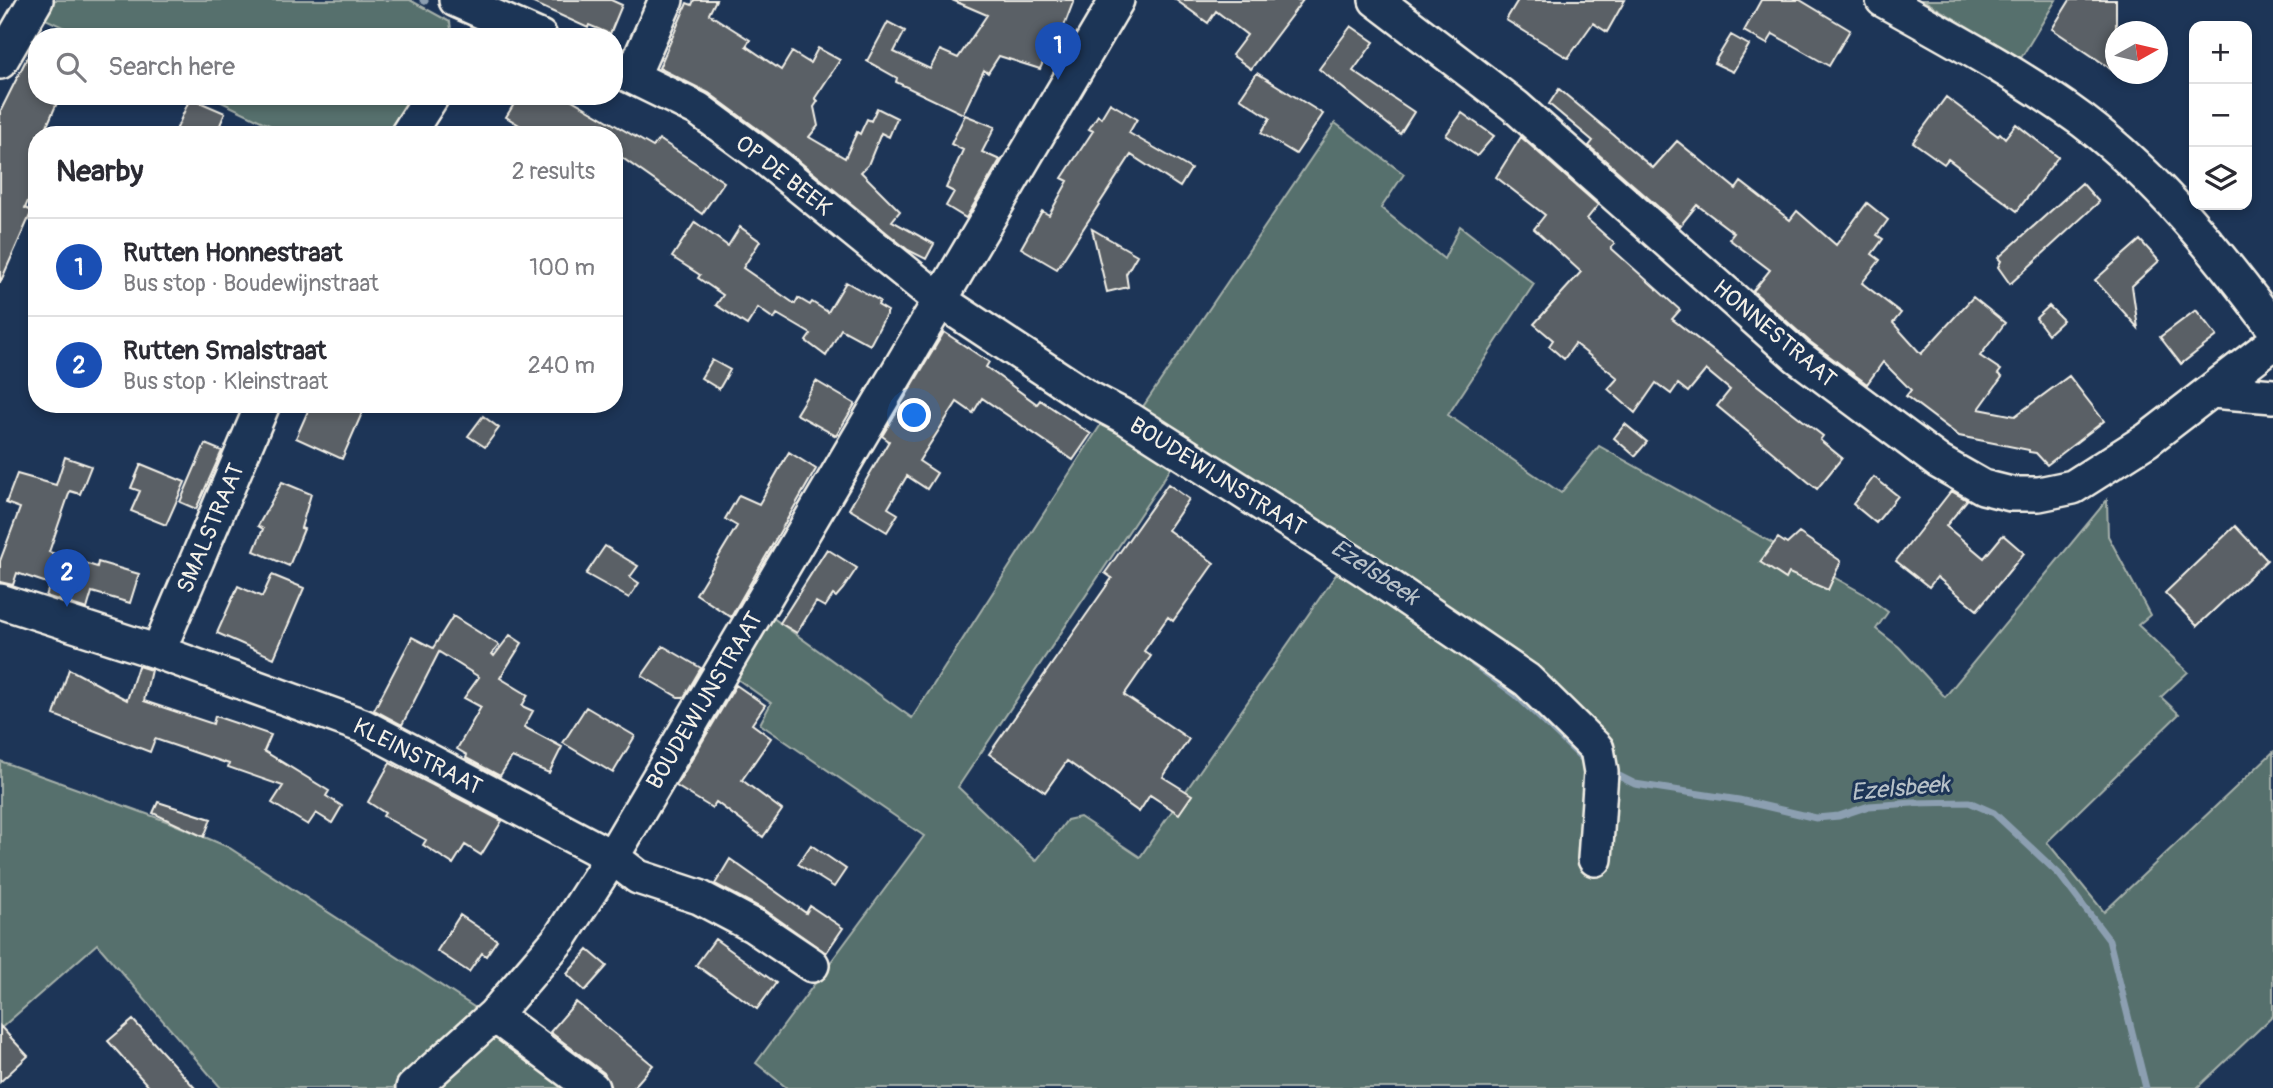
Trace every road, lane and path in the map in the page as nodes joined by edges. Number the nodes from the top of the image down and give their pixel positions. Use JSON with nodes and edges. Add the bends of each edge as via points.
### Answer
{"nodes":[{"id":1,"x":36,"y":0,"type":"edge"},
{"id":2,"x":666,"y":0,"type":"edge"},
{"id":3,"x":1117,"y":0,"type":"edge"},
{"id":4,"x":1376,"y":0,"type":"edge"},
{"id":5,"x":1883,"y":0,"type":"edge"},
{"id":6,"x":470,"y":17,"type":"edge"},
{"id":7,"x":508,"y":28,"type":"edge"},
{"id":8,"x":0,"y":62,"type":"edge"},
{"id":9,"x":624,"y":71,"type":"edge"},
{"id":10,"x":426,"y":105,"type":"edge"},
{"id":11,"x":413,"y":126,"type":"edge"},
{"id":12,"x":941,"y":301,"type":"junction"},
{"id":13,"x":2273,"y":327,"type":"edge"},
{"id":14,"x":2273,"y":343,"type":"edge"},
{"id":15,"x":2212,"y":391,"type":"junction"},
{"id":16,"x":2273,"y":396,"type":"edge"},
{"id":17,"x":259,"y":413,"type":"edge"},
{"id":18,"x":0,"y":601,"type":"edge"},
{"id":19,"x":158,"y":652,"type":"junction"},
{"id":20,"x":612,"y":857,"type":"junction"},
{"id":21,"x":1595,"y":859,"type":"dead end"},
{"id":22,"x":812,"y":965,"type":"dead end"},
{"id":23,"x":494,"y":1015,"type":"junction"},
{"id":24,"x":413,"y":1088,"type":"edge"},
{"id":25,"x":592,"y":1088,"type":"edge"}],
"edges":[{"from":1,"to":8,"type":"street"},
{"from":2,"to":9,"type":"street"},
{"from":3,"to":12,"type":"street","name":"BOUDEWIJNSTRAAT"},
{"from":4,"to":15,"type":"street","name":"HONNESTRAAT","via":[[1515,106],[1797,356],[1939,462],[1983,487],[2025,494],[2073,487]]},
{"from":5,"to":13,"type":"street","via":[[2024,80],[2085,123],[2146,176],[2211,245]]},
{"from":6,"to":7,"type":"street"},
{"from":9,"to":12,"type":"street","name":"OP DE BEEK","via":[[698,109],[756,151]]},
{"from":10,"to":11,"type":"street"},
{"from":12,"to":20,"type":"street","name":"BOUDEWIJNSTRAAT"},
{"from":12,"to":21,"type":"street","name":"BOUDEWIJNSTRAAT","via":[[1364,569],[1527,680],[1597,749],[1601,772]]},
{"from":14,"to":15,"type":"street","name":"HONNESTRAAT"},
{"from":15,"to":16,"type":"street"},
{"from":17,"to":19,"type":"street","name":"SMALSTRAAT"},
{"from":18,"to":19,"type":"street","name":"KLEINSTRAAT"},
{"from":19,"to":20,"type":"street","name":"KLEINSTRAAT","via":[[363,726]]},
{"from":20,"to":22,"type":"street","name":"KLEINSTRAAT","via":[[638,877],[699,897],[754,926]]},
{"from":20,"to":23,"type":"street","name":"BOUDEWIJNSTRAAT","via":[[560,938]]},
{"from":23,"to":24,"type":"street","name":"BOUDEWIJNSTRAAT"},
{"from":23,"to":25,"type":"street"}]}
